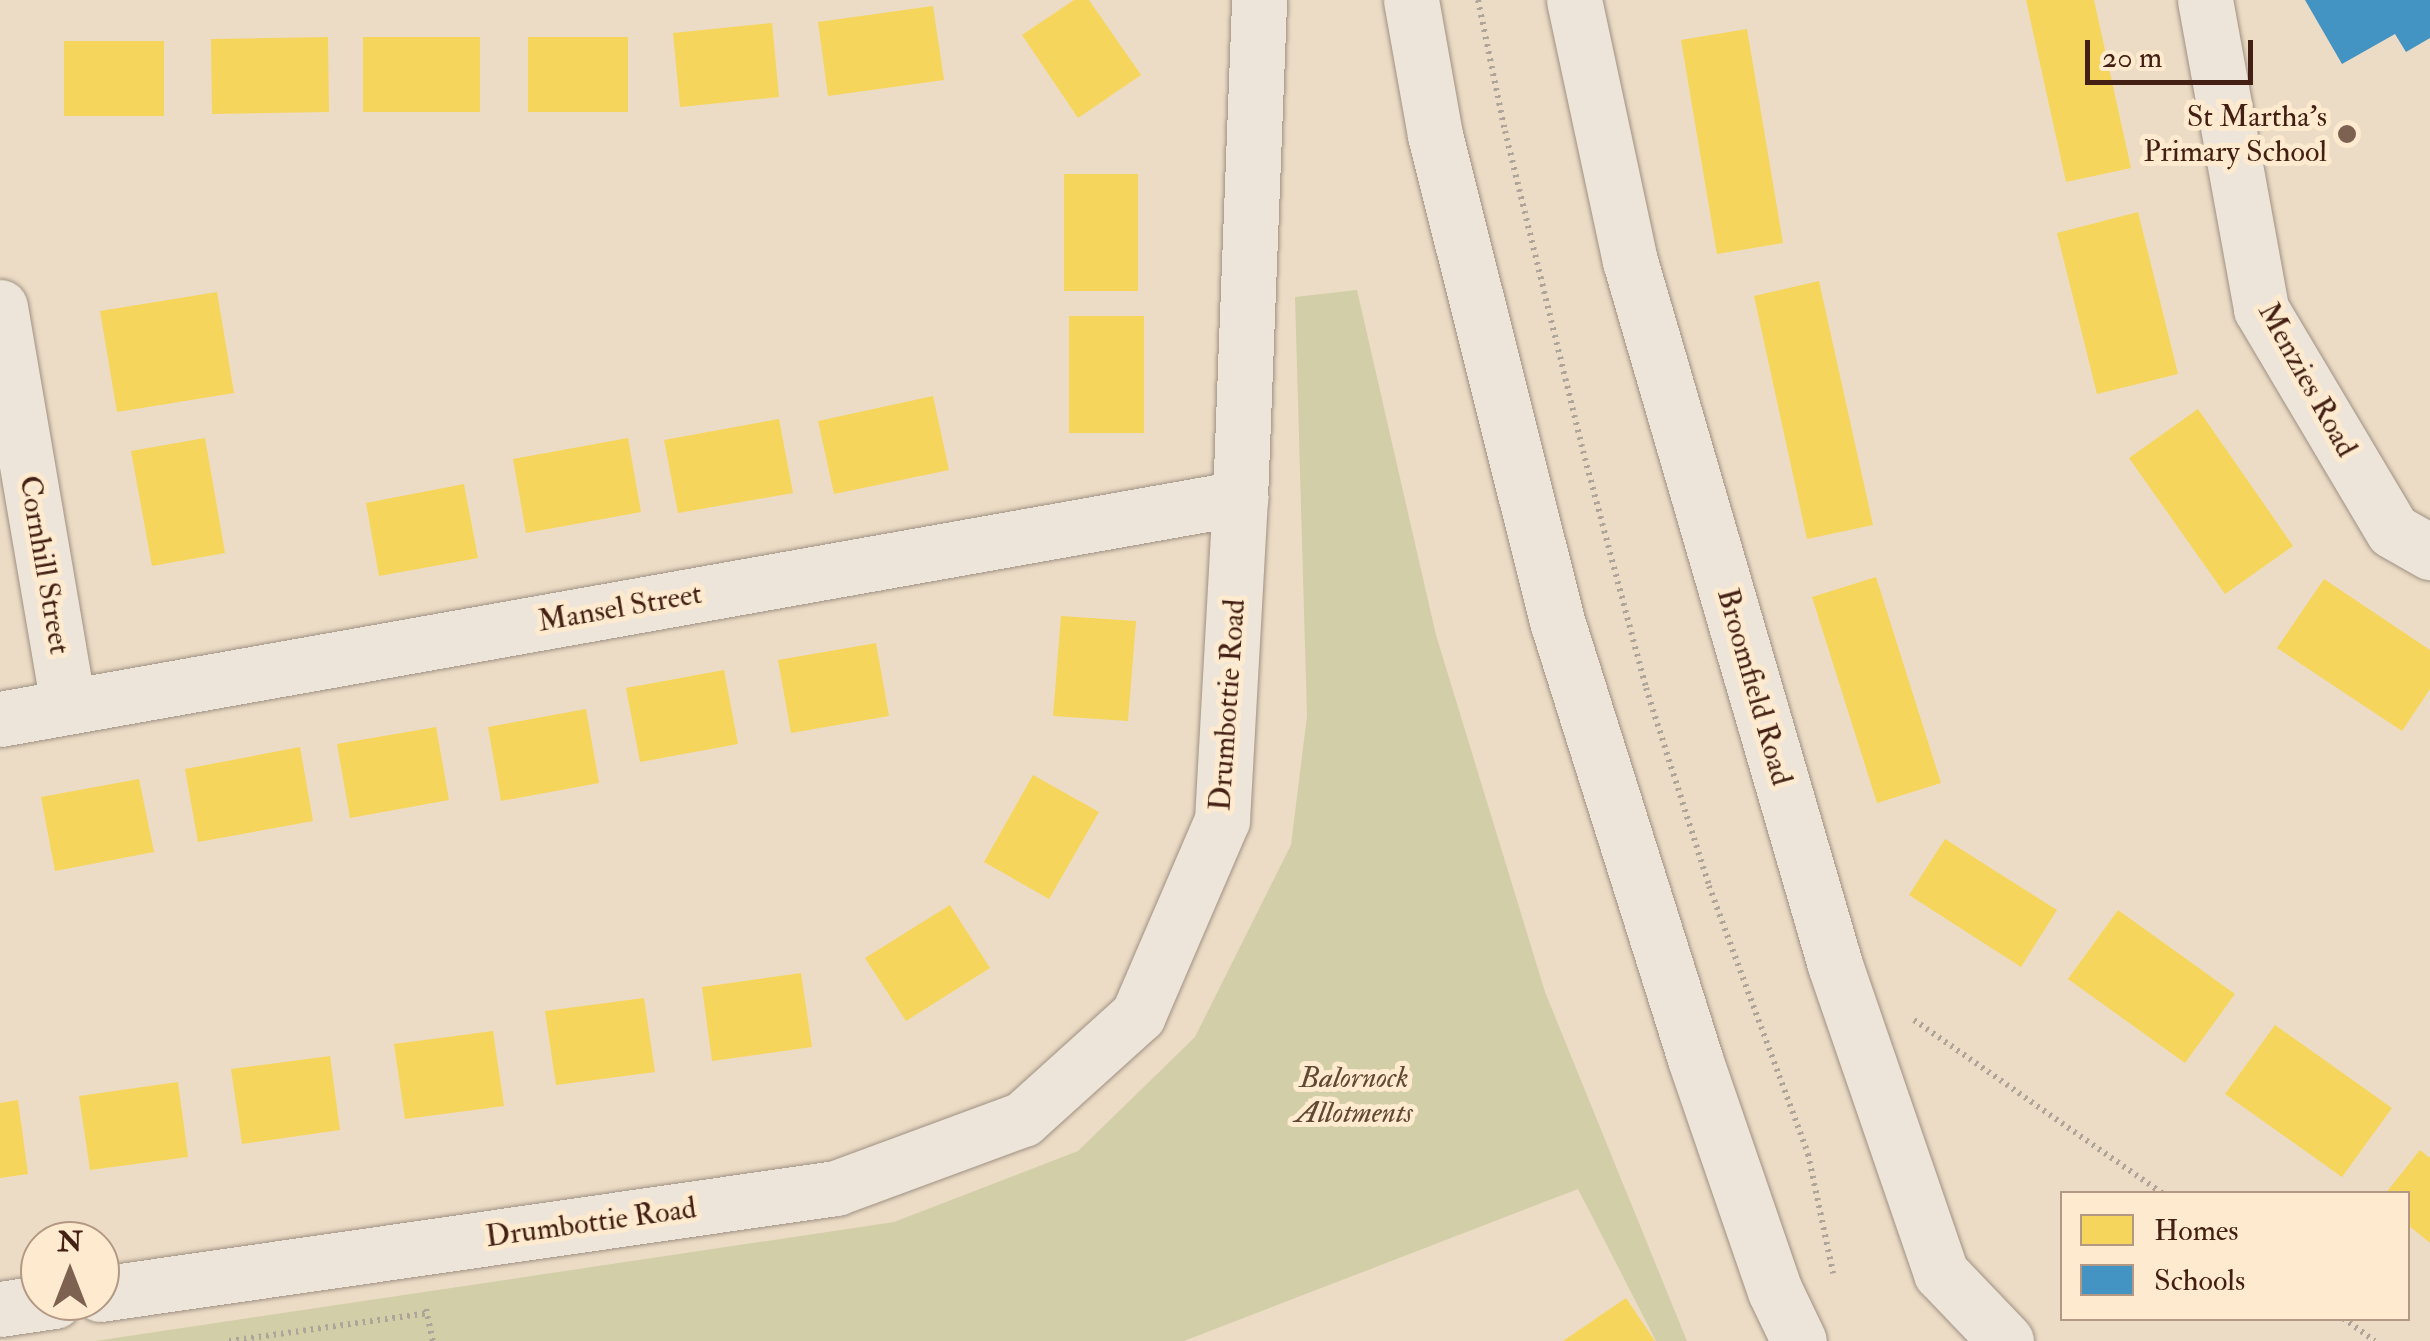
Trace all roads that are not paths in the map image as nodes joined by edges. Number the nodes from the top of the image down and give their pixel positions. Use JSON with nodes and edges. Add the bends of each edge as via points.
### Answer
{"nodes":[{"id":1,"x":1258,"y":0,"type":"edge"},
{"id":2,"x":1411,"y":0,"type":"edge"},
{"id":3,"x":1574,"y":0,"type":"edge"},
{"id":4,"x":2205,"y":0,"type":"edge"},
{"id":5,"x":0,"y":307,"type":"edge"},
{"id":6,"x":1240,"y":498,"type":"junction"},
{"id":7,"x":2430,"y":552,"type":"edge"},
{"id":8,"x":68,"y":705,"type":"junction"},
{"id":9,"x":0,"y":719,"type":"edge"},
{"id":10,"x":120,"y":1291,"type":"edge"},
{"id":11,"x":1799,"y":1341,"type":"edge"},
{"id":12,"x":2006,"y":1341,"type":"edge"}],
"edges":[{"from":1,"to":6,"type":"street","name":"Drumbottie Road"},
{"from":2,"to":11,"type":"street","via":[[1435,134],[1557,620],[1695,1059],[1775,1291]]},
{"from":3,"to":12,"type":"street","name":"Broomfield Road","via":[[1630,261],[1835,965],[1941,1273]]},
{"from":4,"to":7,"type":"street","name":"Menzies Road","via":[[2261,308],[2393,531]]},
{"from":5,"to":8,"type":"street","name":"Cornhill Street"},
{"from":6,"to":8,"type":"street","name":"Mansel Street"},
{"from":6,"to":10,"type":"street","name":"Drumbottie Road","via":[[1222,820],[1138,1015],[1023,1120],[836,1188]]},
{"from":8,"to":9,"type":"street","name":"Mansel Street"}]}
